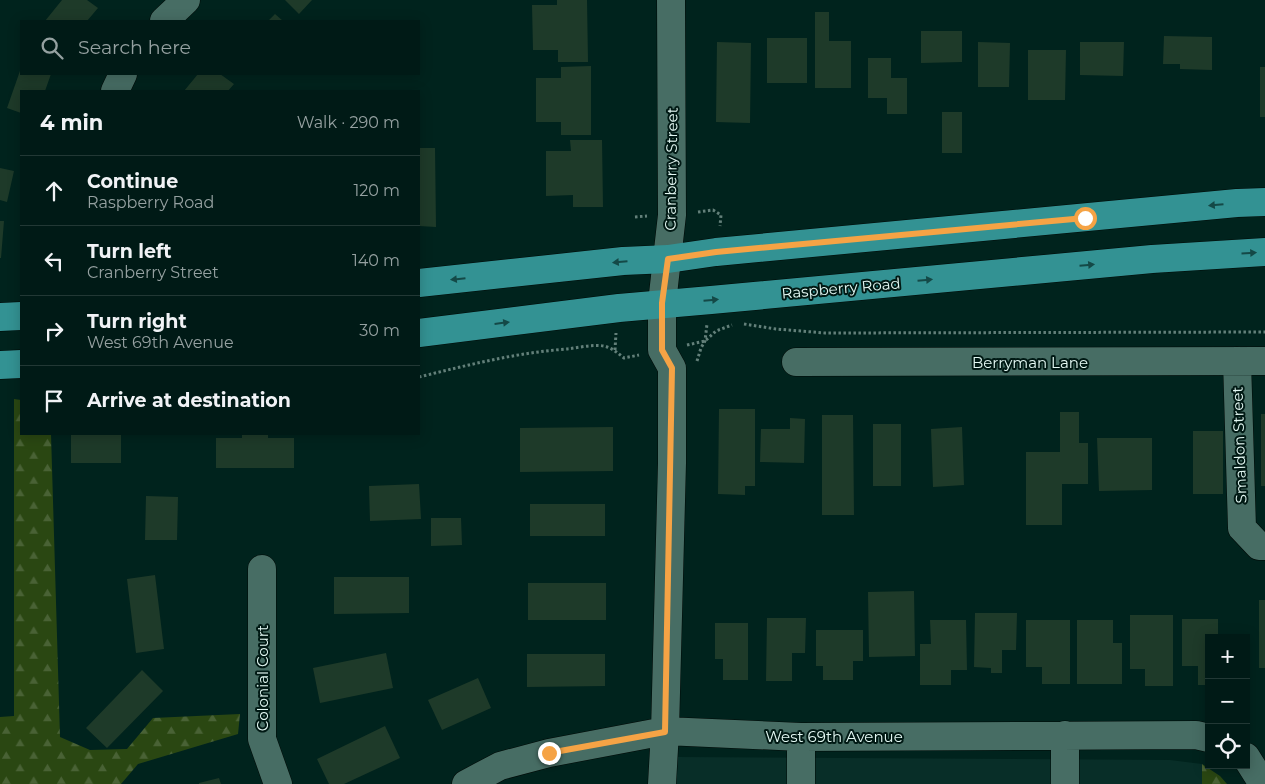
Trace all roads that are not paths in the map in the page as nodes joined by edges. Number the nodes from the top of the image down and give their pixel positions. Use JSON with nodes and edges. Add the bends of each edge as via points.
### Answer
{"nodes":[{"id":1,"x":186,"y":0,"type":"edge"},
{"id":2,"x":671,"y":0,"type":"edge"},
{"id":3,"x":165,"y":20,"type":"edge"},
{"id":4,"x":123,"y":75,"type":"edge"},
{"id":5,"x":115,"y":90,"type":"edge"},
{"id":6,"x":1265,"y":202,"type":"edge"},
{"id":7,"x":1265,"y":252,"type":"edge"},
{"id":8,"x":668,"y":259,"type":"junction"},
{"id":9,"x":420,"y":283,"type":"edge"},
{"id":10,"x":662,"y":303,"type":"junction"},
{"id":11,"x":20,"y":316,"type":"edge"},
{"id":12,"x":0,"y":317,"type":"edge"},
{"id":13,"x":420,"y":334,"type":"edge"},
{"id":14,"x":1238,"y":361,"type":"junction"},
{"id":15,"x":1265,"y":361,"type":"edge"},
{"id":16,"x":796,"y":362,"type":"dead end"},
{"id":17,"x":20,"y":364,"type":"edge"},
{"id":18,"x":0,"y":365,"type":"edge"},
{"id":19,"x":1265,"y":546,"type":"edge"},
{"id":20,"x":262,"y":569,"type":"dead end"},
{"id":21,"x":665,"y":732,"type":"junction"},
{"id":22,"x":1065,"y":734,"type":"junction"},
{"id":23,"x":801,"y":737,"type":"junction"},
{"id":24,"x":1205,"y":737,"type":"edge"},
{"id":25,"x":1250,"y":763,"type":"edge"},
{"id":26,"x":278,"y":784,"type":"edge"},
{"id":27,"x":466,"y":784,"type":"edge"},
{"id":28,"x":662,"y":784,"type":"edge"},
{"id":29,"x":801,"y":784,"type":"edge"},
{"id":30,"x":1065,"y":784,"type":"edge"},
{"id":31,"x":1263,"y":784,"type":"edge"}],
"edges":[{"from":1,"to":3,"type":"street"},
{"from":2,"to":8,"type":"street","name":"Cranberry Street","via":[[672,215]]},
{"from":4,"to":5,"type":"street"},
{"from":6,"to":8,"type":"main road","one_way":true},
{"from":10,"to":7,"type":"main road","name":"Raspberry Road","one_way":true,"via":[[1152,259]]},
{"from":8,"to":9,"type":"main road","one_way":true},
{"from":8,"to":10,"type":"street","name":"Cranberry Street"},
{"from":13,"to":10,"type":"main road","name":"Raspberry Road","one_way":true},
{"from":10,"to":21,"type":"street","name":"Cranberry Street","via":[[662,350],[672,368]]},
{"from":11,"to":12,"type":"main road"},
{"from":14,"to":15,"type":"street","name":"Berryman Lane"},
{"from":14,"to":16,"type":"street","name":"Berryman Lane"},
{"from":14,"to":19,"type":"street","name":"Smaldon Street","via":[[1242,528],[1259,546]]},
{"from":17,"to":18,"type":"main road"},
{"from":20,"to":26,"type":"street","name":"Colonial Court","via":[[262,739]]},
{"from":21,"to":23,"type":"street","name":"West 69th Avenue"},
{"from":21,"to":27,"type":"street","name":"West 69th Avenue","via":[[549,753],[500,766]]},
{"from":21,"to":28,"type":"street","name":"Cranberry Street"},
{"from":22,"to":23,"type":"street","name":"West 69th Avenue"},
{"from":22,"to":24,"type":"street","name":"West 69th Avenue"},
{"from":22,"to":30,"type":"street"},
{"from":23,"to":29,"type":"street"},
{"from":25,"to":31,"type":"street"}]}
